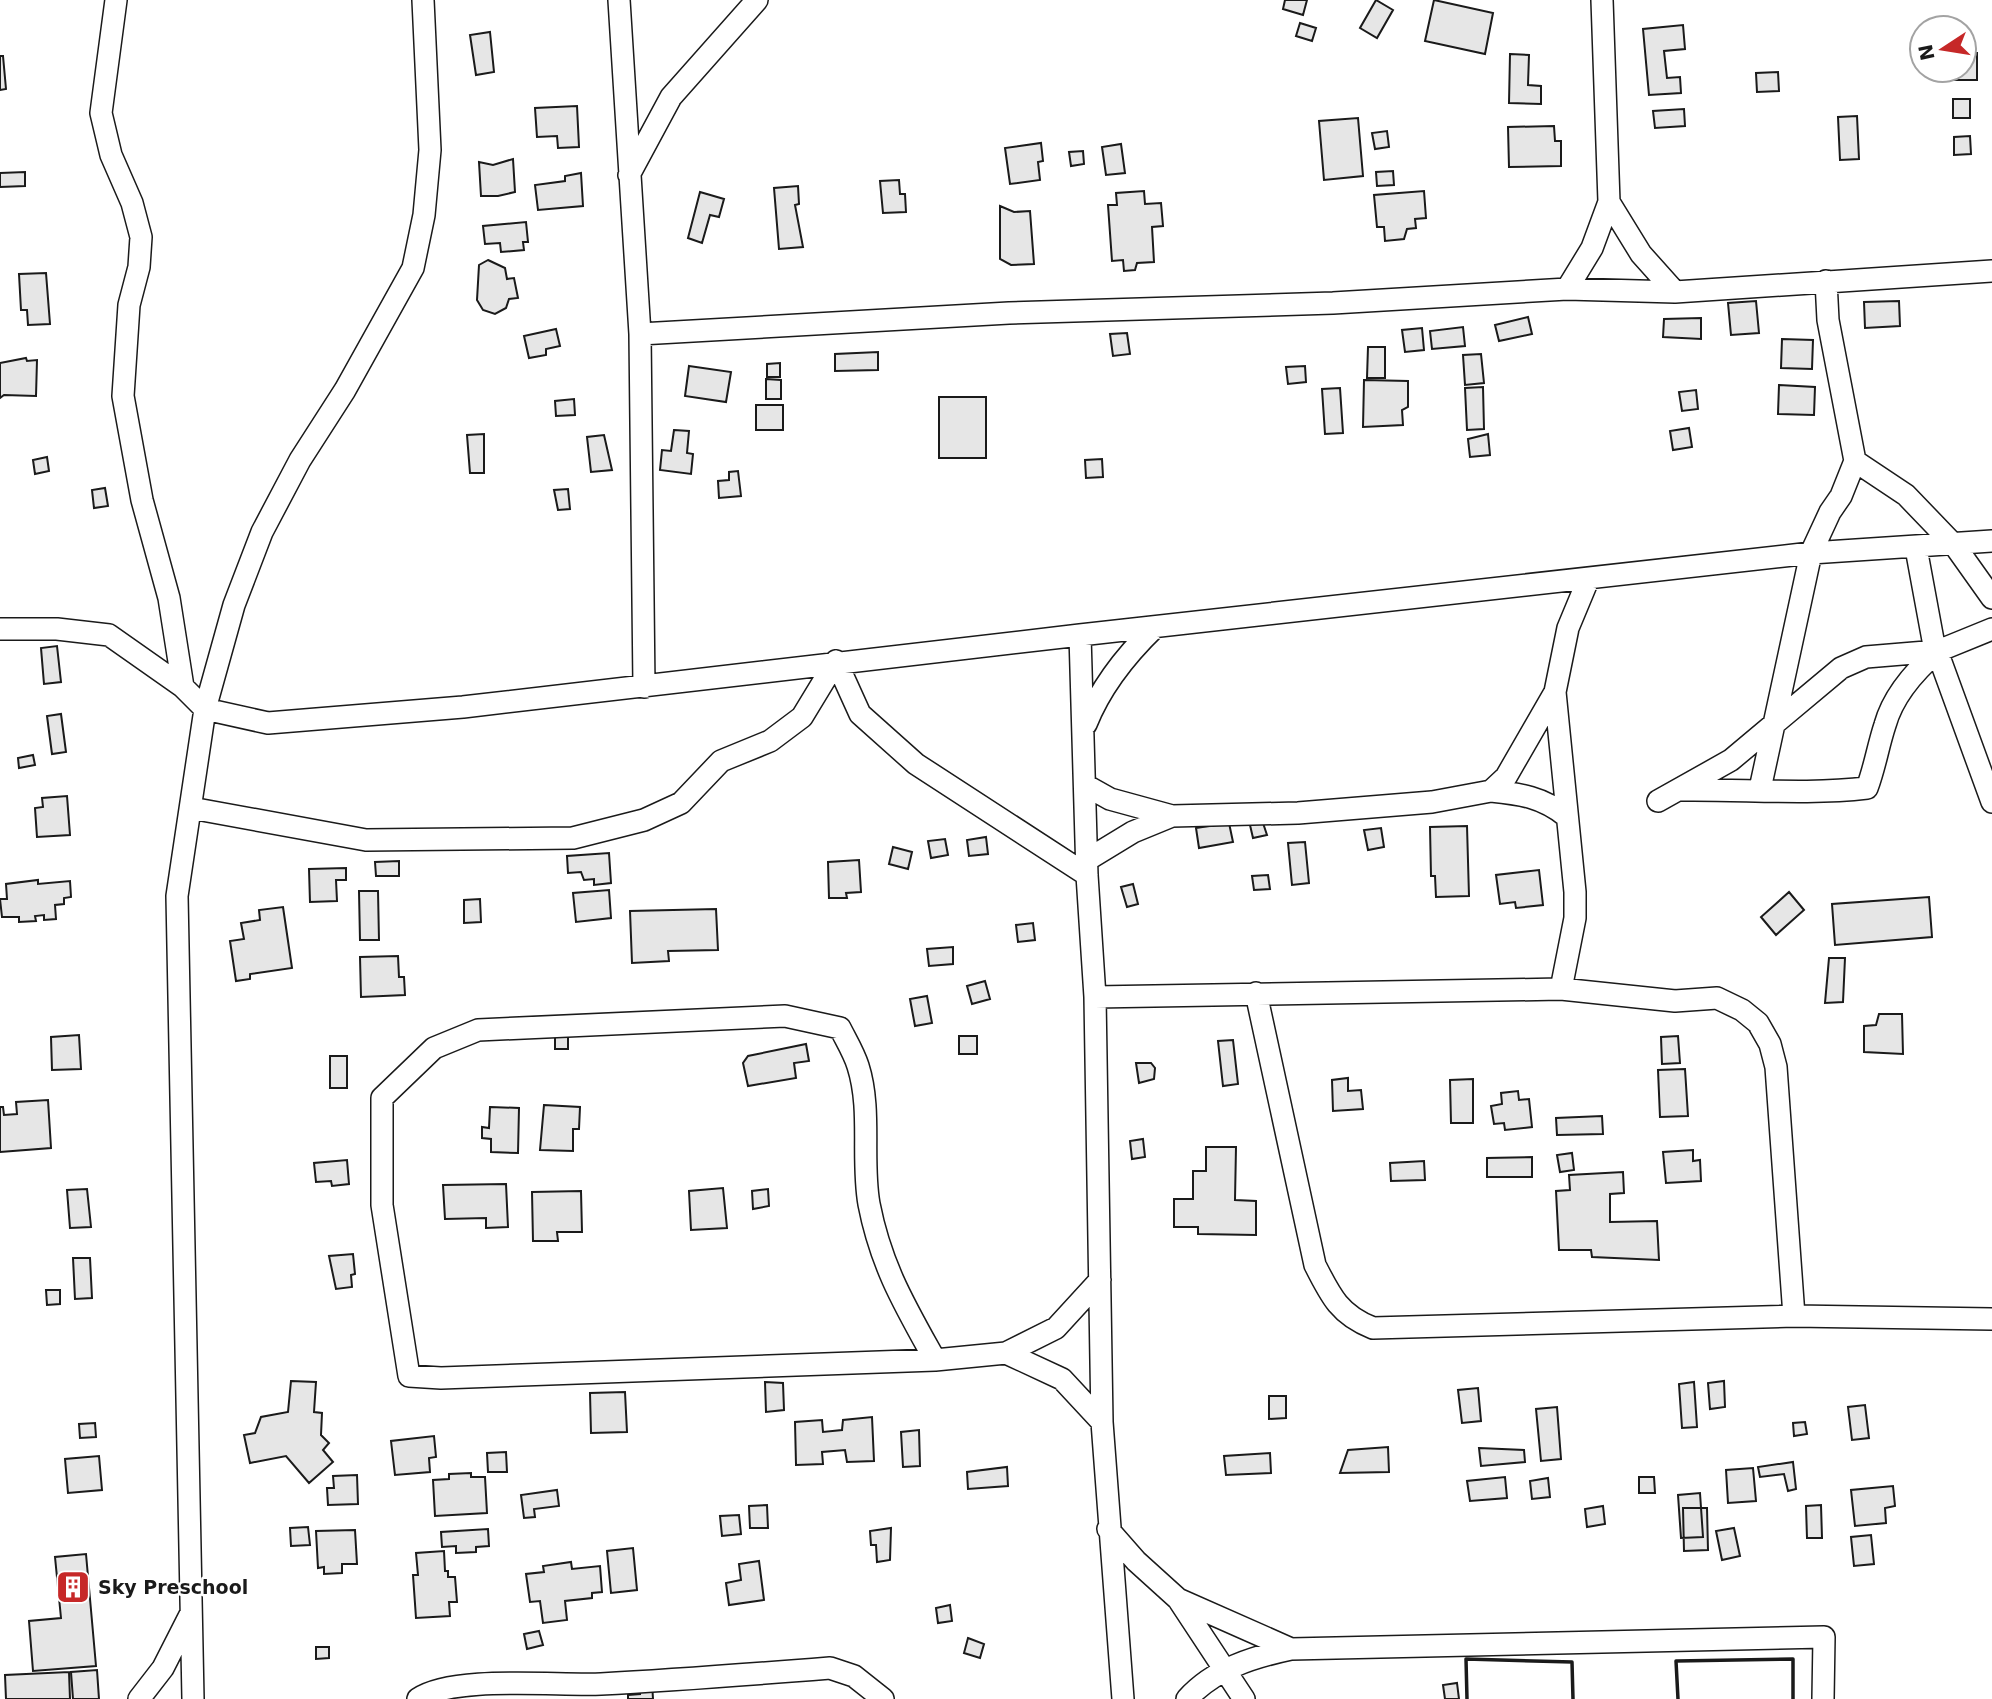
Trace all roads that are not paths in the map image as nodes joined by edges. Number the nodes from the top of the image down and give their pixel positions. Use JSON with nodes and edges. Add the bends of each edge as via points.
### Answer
{"nodes":[{"id":1,"x":116,"y":0,"type":"edge"},
{"id":2,"x":423,"y":0,"type":"edge"},
{"id":3,"x":619,"y":0,"type":"edge"},
{"id":4,"x":757,"y":0,"type":"edge"},
{"id":5,"x":1602,"y":0,"type":"edge"},
{"id":6,"x":628,"y":177,"type":"junction"},
{"id":7,"x":1609,"y":202,"type":"junction"},
{"id":8,"x":1992,"y":271,"type":"edge"},
{"id":9,"x":1826,"y":281,"type":"junction"},
{"id":10,"x":1567,"y":289,"type":"junction"},
{"id":11,"x":1675,"y":292,"type":"junction"},
{"id":12,"x":640,"y":334,"type":"junction"},
{"id":13,"x":1855,"y":461,"type":"junction"},
{"id":14,"x":1992,"y":541,"type":"edge"},
{"id":15,"x":1955,"y":546,"type":"junction"},
{"id":16,"x":1916,"y":548,"type":"junction"},
{"id":17,"x":1811,"y":553,"type":"junction"},
{"id":18,"x":1588,"y":580,"type":"junction"},
{"id":19,"x":1992,"y":598,"type":"edge"},
{"id":20,"x":1155,"y":626,"type":"junction"},
{"id":21,"x":0,"y":629,"type":"edge"},
{"id":22,"x":1992,"y":629,"type":"edge"},
{"id":23,"x":1080,"y":635,"type":"junction"},
{"id":24,"x":1938,"y":651,"type":"junction"},
{"id":25,"x":836,"y":662,"type":"junction"},
{"id":26,"x":183,"y":687,"type":"junction"},
{"id":27,"x":644,"y":687,"type":"junction"},
{"id":28,"x":1555,"y":692,"type":"junction"},
{"id":29,"x":205,"y":709,"type":"junction"},
{"id":30,"x":1772,"y":728,"type":"junction"},
{"id":31,"x":1083,"y":732,"type":"junction"},
{"id":32,"x":1085,"y":785,"type":"junction"},
{"id":33,"x":1760,"y":789,"type":"junction"},
{"id":34,"x":1681,"y":790,"type":"junction"},
{"id":35,"x":1491,"y":791,"type":"junction"},
{"id":36,"x":1658,"y":801,"type":"dead end"},
{"id":37,"x":1992,"y":802,"type":"edge"},
{"id":38,"x":191,"y":808,"type":"junction"},
{"id":39,"x":1172,"y":816,"type":"junction"},
{"id":40,"x":1566,"y":816,"type":"junction"},
{"id":41,"x":1087,"y":868,"type":"junction"},
{"id":42,"x":1561,"y":989,"type":"junction"},
{"id":43,"x":1256,"y":993,"type":"junction"},
{"id":44,"x":1095,"y":997,"type":"junction"},
{"id":45,"x":1100,"y":1280,"type":"junction"},
{"id":46,"x":1794,"y":1316,"type":"junction"},
{"id":47,"x":1992,"y":1319,"type":"edge"},
{"id":48,"x":1006,"y":1353,"type":"junction"},
{"id":49,"x":935,"y":1360,"type":"junction"},
{"id":50,"x":1102,"y":1422,"type":"junction"},
{"id":51,"x":1108,"y":1529,"type":"junction"},
{"id":52,"x":1178,"y":1598,"type":"junction"},
{"id":53,"x":192,"y":1611,"type":"junction"},
{"id":54,"x":1291,"y":1649,"type":"junction"},
{"id":55,"x":1225,"y":1670,"type":"junction"},
{"id":56,"x":139,"y":1699,"type":"edge"},
{"id":57,"x":193,"y":1699,"type":"edge"},
{"id":58,"x":418,"y":1699,"type":"edge"},
{"id":59,"x":883,"y":1699,"type":"edge"},
{"id":60,"x":1124,"y":1699,"type":"edge"},
{"id":61,"x":1187,"y":1699,"type":"edge"},
{"id":62,"x":1244,"y":1699,"type":"edge"},
{"id":63,"x":1823,"y":1699,"type":"edge"}],
"edges":[{"from":1,"to":26,"type":"street","via":[[101,113],[141,237],[129,305],[123,396],[142,500],[169,598]]},
{"from":2,"to":29,"type":"street","via":[[430,150],[413,268],[262,532],[234,605]]},
{"from":3,"to":6,"type":"street"},
{"from":4,"to":6,"type":"street","via":[[671,97]]},
{"from":5,"to":7,"type":"street"},
{"from":6,"to":12,"type":"street"},
{"from":7,"to":10,"type":"street","via":[[1592,248]]},
{"from":7,"to":11,"type":"street","via":[[1642,254]]},
{"from":8,"to":9,"type":"street"},
{"from":9,"to":11,"type":"street"},
{"from":9,"to":13,"type":"street","via":[[1828,320]]},
{"from":10,"to":11,"type":"street"},
{"from":10,"to":12,"type":"street"},
{"from":12,"to":27,"type":"street"},
{"from":13,"to":15,"type":"street","via":[[1906,495]]},
{"from":13,"to":17,"type":"street"},
{"from":14,"to":15,"type":"street"},
{"from":15,"to":16,"type":"street"},
{"from":15,"to":19,"type":"street"},
{"from":16,"to":17,"type":"street"},
{"from":16,"to":24,"type":"street"},
{"from":17,"to":18,"type":"street"},
{"from":17,"to":30,"type":"street"},
{"from":18,"to":20,"type":"street"},
{"from":18,"to":28,"type":"street","via":[[1568,628]]},
{"from":20,"to":23,"type":"street"},
{"from":20,"to":31,"type":"street","via":[[1116,670]]},
{"from":21,"to":26,"type":"street","via":[[109,635]]},
{"from":22,"to":24,"type":"street"},
{"from":23,"to":25,"type":"street"},
{"from":23,"to":31,"type":"street"},
{"from":24,"to":30,"type":"street","via":[[1853,662]]},
{"from":24,"to":33,"type":"street","via":[[1901,692],[1885,723],[1867,788],[1825,793]]},
{"from":24,"to":37,"type":"street"},
{"from":25,"to":27,"type":"street"},
{"from":25,"to":38,"type":"street","via":[[802,716],[770,741],[721,761],[681,803],[644,820],[573,838],[366,840]]},
{"from":25,"to":41,"type":"street","via":[[860,714],[916,764]]},
{"from":26,"to":29,"type":"street"},
{"from":27,"to":29,"type":"street","via":[[360,718],[268,723]]},
{"from":28,"to":35,"type":"street","via":[[1506,777]]},
{"from":28,"to":40,"type":"street"},
{"from":29,"to":38,"type":"street"},
{"from":30,"to":33,"type":"street"},
{"from":30,"to":34,"type":"street"},
{"from":31,"to":32,"type":"street"},
{"from":32,"to":39,"type":"street","via":[[1110,799]]},
{"from":32,"to":41,"type":"street"},
{"from":33,"to":34,"type":"street"},
{"from":34,"to":36,"type":"street"},
{"from":35,"to":39,"type":"street","via":[[1432,802],[1298,813]]},
{"from":35,"to":40,"type":"street","via":[[1530,795],[1549,802]]},
{"from":38,"to":53,"type":"street","via":[[177,896]]},
{"from":39,"to":41,"type":"street","via":[[1133,832]]},
{"from":40,"to":42,"type":"street","via":[[1575,918]]},
{"from":41,"to":44,"type":"street"},
{"from":42,"to":43,"type":"street"},
{"from":42,"to":46,"type":"street","via":[[1675,1001],[1717,998],[1758,1023],[1776,1068]]},
{"from":43,"to":44,"type":"street"},
{"from":43,"to":46,"type":"street","via":[[1315,1265],[1350,1319],[1373,1328]]},
{"from":44,"to":45,"type":"street"},
{"from":45,"to":48,"type":"street","via":[[1056,1328]]},
{"from":45,"to":50,"type":"street"},
{"from":46,"to":47,"type":"street"},
{"from":48,"to":49,"type":"street"},
{"from":48,"to":50,"type":"street","via":[[1062,1378]]},
{"from":49,"to":49,"type":"street","via":[[409,1376],[382,1205],[383,1098],[433,1048],[478,1030],[785,1016],[840,1028],[859,1066],[868,1200],[877,1241],[890,1279]]},
{"from":50,"to":51,"type":"street"},
{"from":51,"to":52,"type":"street"},
{"from":51,"to":60,"type":"street"},
{"from":52,"to":54,"type":"street"},
{"from":52,"to":55,"type":"street"},
{"from":53,"to":56,"type":"street","via":[[163,1668]]},
{"from":53,"to":57,"type":"street"},
{"from":54,"to":55,"type":"street"},
{"from":54,"to":63,"type":"street","via":[[1824,1637]]},
{"from":55,"to":61,"type":"street","via":[[1201,1683]]},
{"from":55,"to":62,"type":"street"},
{"from":58,"to":59,"type":"street","via":[[430,1691],[501,1684],[599,1684],[830,1668],[853,1676]]}]}
